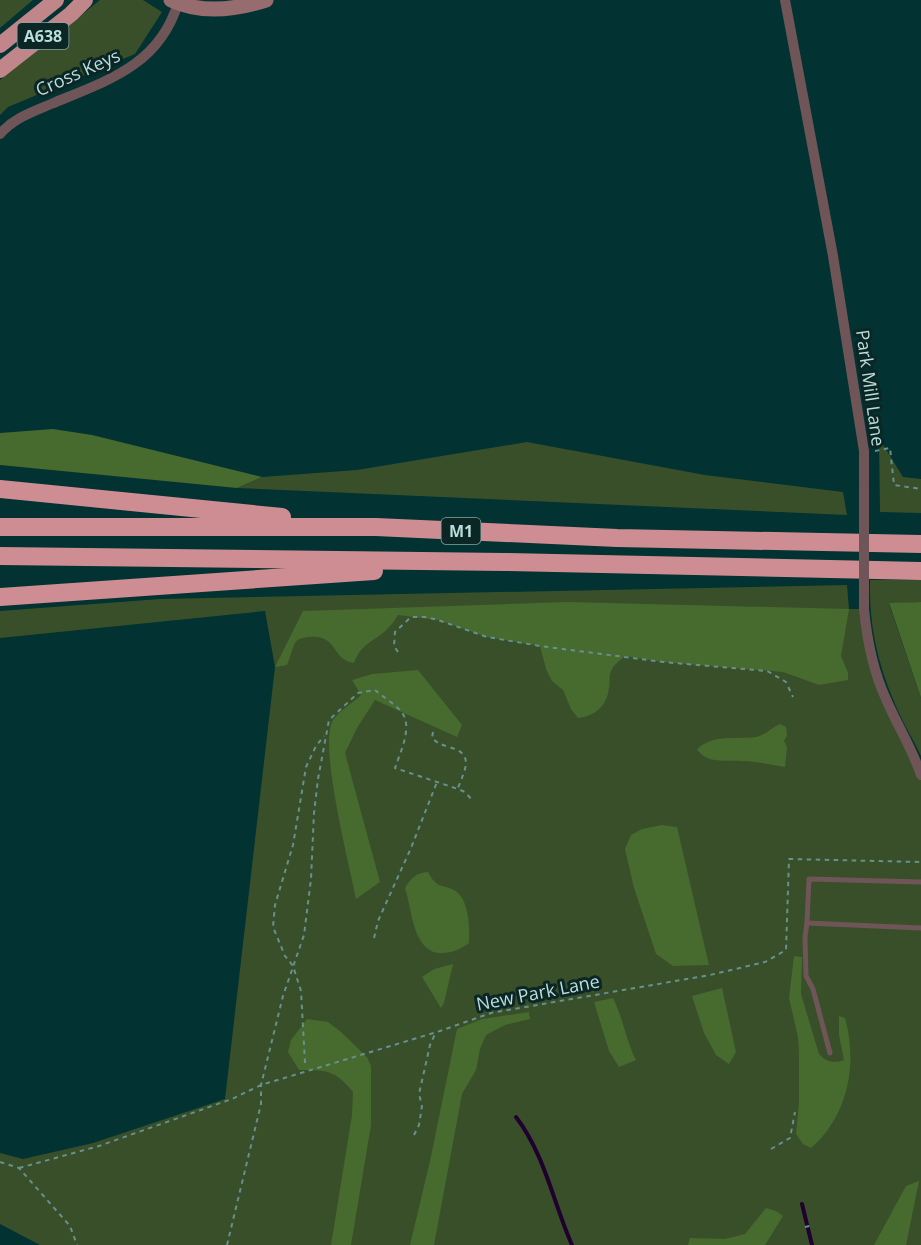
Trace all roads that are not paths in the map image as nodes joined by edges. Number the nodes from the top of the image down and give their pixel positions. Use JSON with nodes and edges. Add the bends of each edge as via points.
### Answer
{"nodes":[{"id":1,"x":56,"y":0,"type":"edge"},
{"id":2,"x":85,"y":0,"type":"edge"},
{"id":3,"x":266,"y":0,"type":"edge"},
{"id":4,"x":785,"y":0,"type":"edge"},
{"id":5,"x":175,"y":2,"type":"edge"},
{"id":6,"x":0,"y":45,"type":"edge"},
{"id":7,"x":0,"y":70,"type":"edge"},
{"id":8,"x":0,"y":134,"type":"edge"},
{"id":9,"x":0,"y":489,"type":"edge"},
{"id":10,"x":0,"y":527,"type":"edge"},
{"id":11,"x":376,"y":527,"type":"junction"},
{"id":12,"x":921,"y":544,"type":"edge"},
{"id":13,"x":0,"y":556,"type":"edge"},
{"id":14,"x":505,"y":562,"type":"junction"},
{"id":15,"x":921,"y":571,"type":"edge"},
{"id":16,"x":0,"y":597,"type":"edge"},
{"id":17,"x":921,"y":776,"type":"edge"},
{"id":18,"x":921,"y":882,"type":"edge"},
{"id":19,"x":807,"y":923,"type":"junction"},
{"id":20,"x":921,"y":928,"type":"edge"},
{"id":21,"x":830,"y":1053,"type":"dead end"}],
"edges":[{"from":1,"to":6,"type":"highway","number":"A638"},
{"from":2,"to":7,"type":"highway","number":"A638"},
{"from":3,"to":5,"type":"main road","via":[[246,7],[214,10]]},
{"from":4,"to":17,"type":"street","name":"Park Mill Lane","bridge":true,"via":[[833,256],[864,451],[866,639],[885,699]]},
{"from":5,"to":8,"type":"street","name":"Cross Keys","via":[[172,22],[159,42],[134,66],[15,120]]},
{"from":9,"to":11,"type":"highway"},
{"from":10,"to":11,"type":"highway","number":"M1"},
{"from":11,"to":12,"type":"highway","number":"M1","via":[[617,538]]},
{"from":13,"to":14,"type":"highway","number":"M1"},
{"from":14,"to":15,"type":"highway","number":"M1"},
{"from":14,"to":16,"type":"highway"},
{"from":18,"to":19,"type":"lane","via":[[809,879]]},
{"from":19,"to":20,"type":"lane"},
{"from":19,"to":21,"type":"lane","via":[[806,976]]}]}
